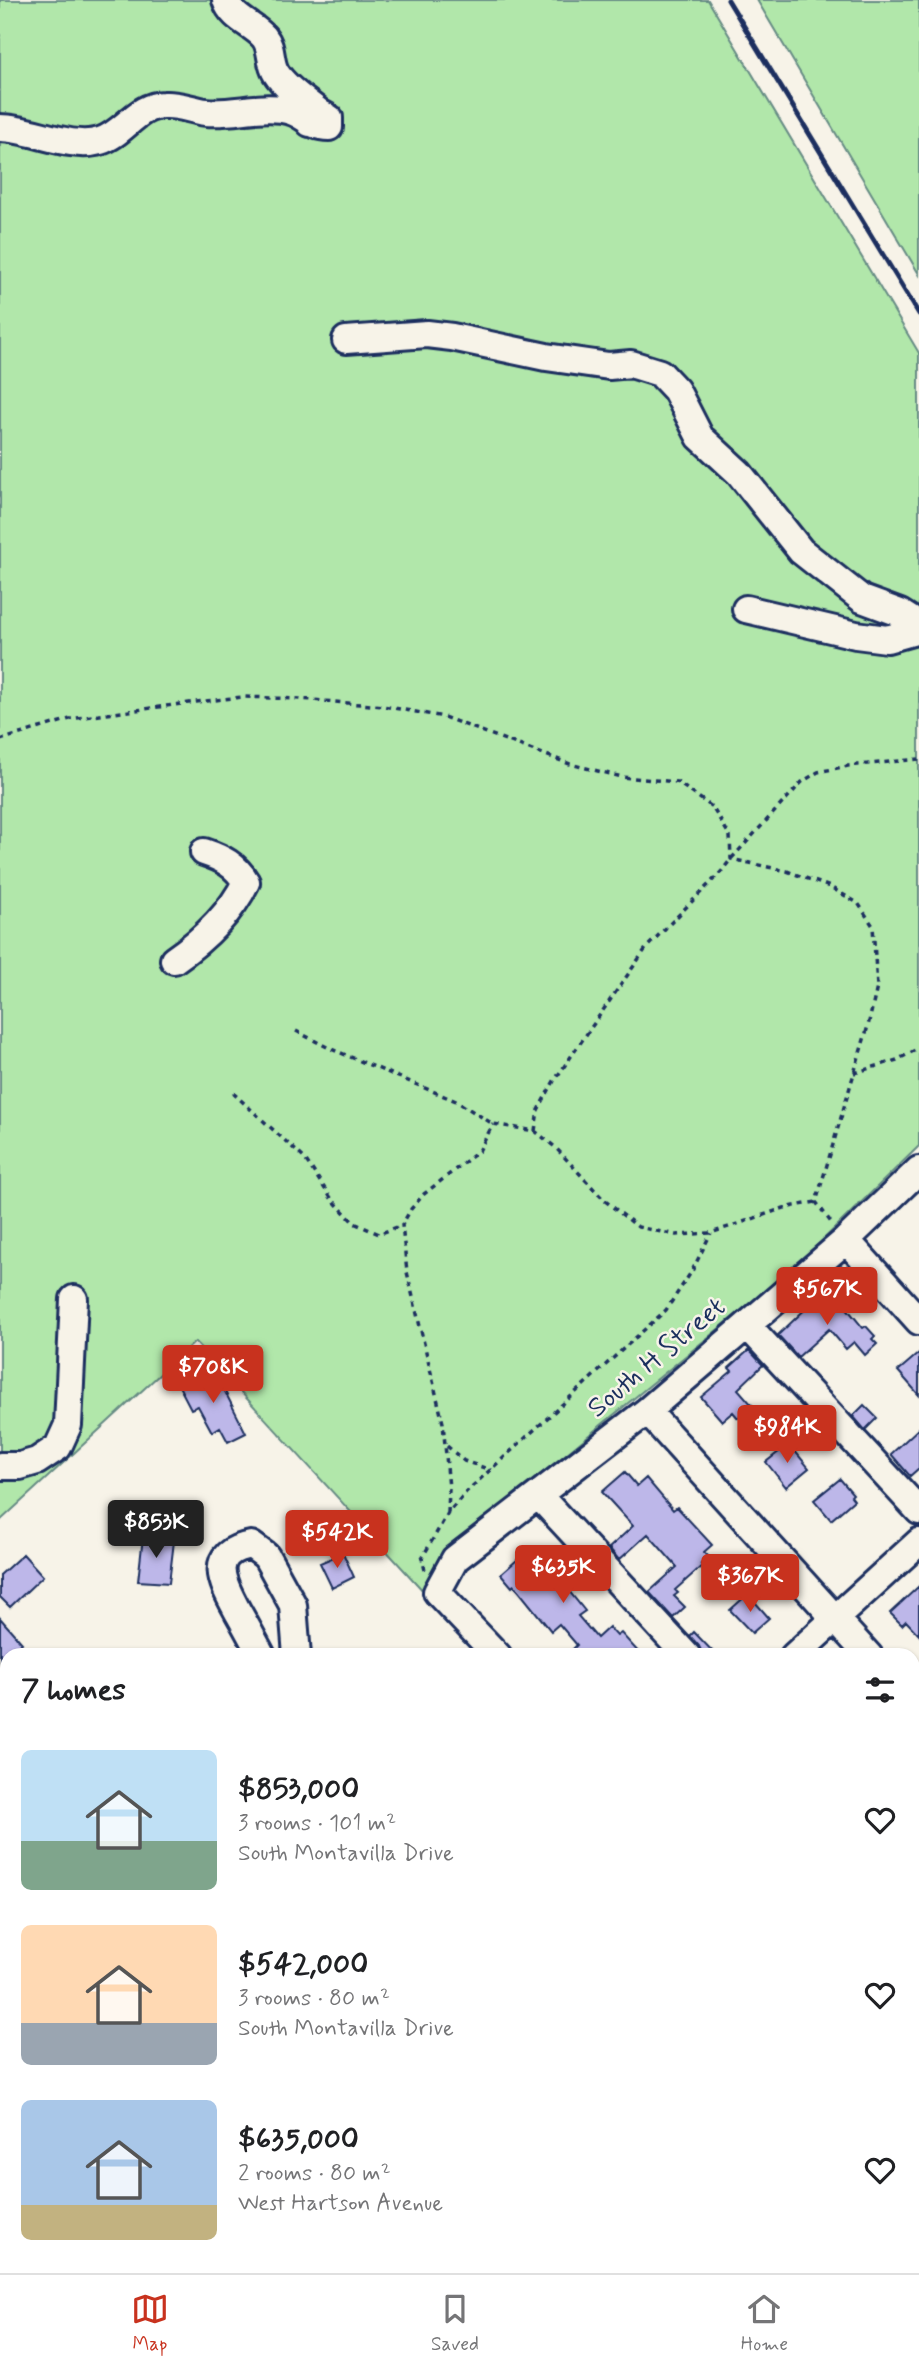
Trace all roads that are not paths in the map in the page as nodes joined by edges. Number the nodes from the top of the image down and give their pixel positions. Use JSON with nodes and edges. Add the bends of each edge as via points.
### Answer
{"nodes":[{"id":1,"x":226,"y":0,"type":"edge"},
{"id":2,"x":0,"y":128,"type":"edge"},
{"id":3,"x":346,"y":340,"type":"dead end"},
{"id":4,"x":746,"y":609,"type":"dead end"},
{"id":5,"x":919,"y":628,"type":"edge"},
{"id":6,"x":204,"y":852,"type":"dead end"},
{"id":7,"x":174,"y":960,"type":"dead end"},
{"id":8,"x":919,"y":1170,"type":"edge"},
{"id":9,"x":846,"y":1240,"type":"junction"},
{"id":10,"x":74,"y":1299,"type":"dead end"},
{"id":11,"x":919,"y":1321,"type":"edge"},
{"id":12,"x":747,"y":1325,"type":"junction"},
{"id":13,"x":647,"y":1411,"type":"junction"},
{"id":14,"x":0,"y":1466,"type":"edge"},
{"id":15,"x":538,"y":1495,"type":"junction"},
{"id":16,"x":919,"y":1511,"type":"edge"},
{"id":17,"x":919,"y":1542,"type":"edge"},
{"id":18,"x":836,"y":1619,"type":"junction"},
{"id":19,"x":258,"y":1648,"type":"edge"},
{"id":20,"x":296,"y":1648,"type":"edge"},
{"id":21,"x":490,"y":1648,"type":"edge"},
{"id":22,"x":680,"y":1648,"type":"edge"},
{"id":23,"x":802,"y":1648,"type":"edge"},
{"id":24,"x":862,"y":1648,"type":"edge"}],
"edges":[{"from":1,"to":2,"type":"street","via":[[237,17],[265,38],[274,71],[315,118],[292,111],[206,112],[160,104],[101,141],[80,144]]},
{"from":3,"to":5,"type":"street","via":[[427,334],[546,357],[609,366],[631,364],[660,373],[676,390],[700,437],[747,482],[802,551],[862,599],[900,613]]},
{"from":4,"to":5,"type":"street","via":[[887,639]]},
{"from":6,"to":7,"type":"street","via":[[221,858],[246,882],[236,903]]},
{"from":8,"to":9,"type":"street","name":"South H Street"},
{"from":9,"to":11,"type":"street"},
{"from":9,"to":12,"type":"street","name":"South H Street"},
{"from":10,"to":14,"type":"street","via":[[68,1425],[58,1447],[37,1461]]},
{"from":12,"to":13,"type":"street","name":"South H Street"},
{"from":12,"to":16,"type":"street"},
{"from":13,"to":15,"type":"street","name":"South H Street"},
{"from":13,"to":18,"type":"street"},
{"from":15,"to":21,"type":"street","name":"South H Street","via":[[455,1559],[437,1592]]},
{"from":15,"to":22,"type":"street"},
{"from":17,"to":18,"type":"street"},
{"from":18,"to":23,"type":"street"},
{"from":18,"to":24,"type":"street"},
{"from":19,"to":20,"type":"street","via":[[222,1582],[222,1565],[228,1555],[251,1545],[266,1556],[293,1605]]}]}
